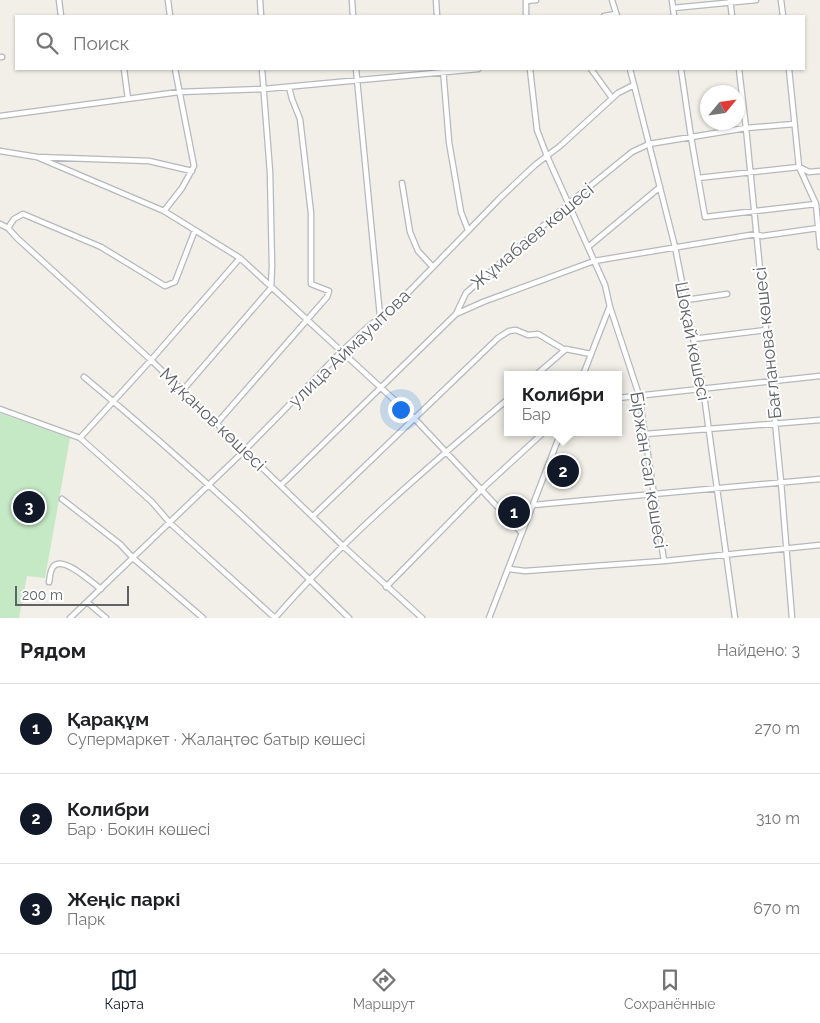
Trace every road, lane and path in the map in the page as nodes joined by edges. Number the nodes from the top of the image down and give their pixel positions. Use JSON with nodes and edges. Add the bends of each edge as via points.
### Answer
{"nodes":[{"id":1,"x":59,"y":0,"type":"edge"},
{"id":2,"x":168,"y":0,"type":"edge"},
{"id":3,"x":260,"y":0,"type":"edge"},
{"id":4,"x":352,"y":0,"type":"edge"},
{"id":5,"x":436,"y":0,"type":"edge"},
{"id":6,"x":526,"y":0,"type":"edge"},
{"id":7,"x":536,"y":0,"type":"edge"},
{"id":8,"x":612,"y":0,"type":"edge"},
{"id":9,"x":672,"y":0,"type":"edge"},
{"id":10,"x":756,"y":0,"type":"edge"},
{"id":11,"x":781,"y":0,"type":"edge"},
{"id":12,"x":730,"y":2,"type":"edge"},
{"id":13,"x":673,"y":8,"type":"junction"},
{"id":14,"x":61,"y":15,"type":"edge"},
{"id":15,"x":170,"y":15,"type":"edge"},
{"id":16,"x":261,"y":15,"type":"edge"},
{"id":17,"x":353,"y":15,"type":"edge"},
{"id":18,"x":437,"y":15,"type":"edge"},
{"id":19,"x":526,"y":15,"type":"edge"},
{"id":20,"x":616,"y":15,"type":"edge"},
{"id":21,"x":674,"y":15,"type":"edge"},
{"id":22,"x":732,"y":15,"type":"edge"},
{"id":23,"x":783,"y":15,"type":"edge"},
{"id":24,"x":124,"y":70,"type":"edge"},
{"id":25,"x":175,"y":70,"type":"edge"},
{"id":26,"x":262,"y":70,"type":"edge"},
{"id":27,"x":356,"y":70,"type":"edge"},
{"id":28,"x":443,"y":70,"type":"edge"},
{"id":29,"x":530,"y":70,"type":"edge"},
{"id":30,"x":592,"y":70,"type":"edge"},
{"id":31,"x":630,"y":70,"type":"edge"},
{"id":32,"x":681,"y":70,"type":"edge"},
{"id":33,"x":739,"y":70,"type":"edge"},
{"id":34,"x":788,"y":70,"type":"edge"},
{"id":35,"x":357,"y":80,"type":"junction"},
{"id":36,"x":634,"y":84,"type":"junction"},
{"id":37,"x":290,"y":87,"type":"junction"},
{"id":38,"x":264,"y":89,"type":"junction"},
{"id":39,"x":179,"y":92,"type":"junction"},
{"id":40,"x":612,"y":98,"type":"junction"},
{"id":41,"x":128,"y":99,"type":"junction"},
{"id":42,"x":0,"y":116,"type":"edge"},
{"id":43,"x":794,"y":124,"type":"junction"},
{"id":44,"x":746,"y":128,"type":"junction"},
{"id":45,"x":691,"y":137,"type":"junction"},
{"id":46,"x":649,"y":144,"type":"junction"},
{"id":47,"x":0,"y":151,"type":"edge"},
{"id":48,"x":547,"y":156,"type":"junction"},
{"id":49,"x":37,"y":157,"type":"junction"},
{"id":50,"x":799,"y":167,"type":"junction"},
{"id":51,"x":192,"y":171,"type":"junction"},
{"id":52,"x":820,"y":171,"type":"edge"},
{"id":53,"x":749,"y":172,"type":"junction"},
{"id":54,"x":698,"y":178,"type":"junction"},
{"id":55,"x":402,"y":183,"type":"dead end"},
{"id":56,"x":660,"y":187,"type":"junction"},
{"id":57,"x":568,"y":204,"type":"junction"},
{"id":58,"x":816,"y":204,"type":"junction"},
{"id":59,"x":164,"y":211,"type":"junction"},
{"id":60,"x":754,"y":211,"type":"junction"},
{"id":61,"x":0,"y":224,"type":"edge"},
{"id":62,"x":8,"y":228,"type":"junction"},
{"id":63,"x":818,"y":228,"type":"junction"},
{"id":64,"x":195,"y":230,"type":"junction"},
{"id":65,"x":468,"y":230,"type":"junction"},
{"id":66,"x":756,"y":234,"type":"junction"},
{"id":67,"x":588,"y":247,"type":"junction"},
{"id":68,"x":675,"y":247,"type":"junction"},
{"id":69,"x":820,"y":247,"type":"edge"},
{"id":70,"x":240,"y":258,"type":"junction"},
{"id":71,"x":594,"y":261,"type":"junction"},
{"id":72,"x":432,"y":266,"type":"junction"},
{"id":73,"x":271,"y":288,"type":"junction"},
{"id":74,"x":727,"y":294,"type":"dead end"},
{"id":75,"x":686,"y":300,"type":"junction"},
{"id":76,"x":610,"y":307,"type":"junction"},
{"id":77,"x":456,"y":314,"type":"junction"},
{"id":78,"x":380,"y":316,"type":"junction"},
{"id":79,"x":308,"y":319,"type":"junction"},
{"id":80,"x":766,"y":330,"type":"junction"},
{"id":81,"x":693,"y":339,"type":"junction"},
{"id":82,"x":565,"y":350,"type":"junction"},
{"id":83,"x":342,"y":351,"type":"junction"},
{"id":84,"x":592,"y":354,"type":"junction"},
{"id":85,"x":151,"y":360,"type":"junction"},
{"id":86,"x":541,"y":371,"type":"edge"},
{"id":87,"x":586,"y":371,"type":"edge"},
{"id":88,"x":820,"y":376,"type":"edge"},
{"id":89,"x":84,"y":377,"type":"dead end"},
{"id":90,"x":771,"y":381,"type":"junction"},
{"id":91,"x":381,"y":387,"type":"junction"},
{"id":92,"x":703,"y":388,"type":"junction"},
{"id":93,"x":183,"y":390,"type":"junction"},
{"id":94,"x":640,"y":396,"type":"junction"},
{"id":95,"x":622,"y":398,"type":"edge"},
{"id":96,"x":114,"y":401,"type":"junction"},
{"id":97,"x":504,"y":402,"type":"edge"},
{"id":98,"x":0,"y":409,"type":"edge"},
{"id":99,"x":415,"y":419,"type":"junction"},
{"id":100,"x":820,"y":420,"type":"edge"},
{"id":101,"x":217,"y":423,"type":"junction"},
{"id":102,"x":775,"y":424,"type":"junction"},
{"id":103,"x":709,"y":429,"type":"junction"},
{"id":104,"x":645,"y":434,"type":"junction"},
{"id":105,"x":540,"y":436,"type":"edge"},
{"id":106,"x":559,"y":436,"type":"edge"},
{"id":107,"x":80,"y":438,"type":"junction"},
{"id":108,"x":245,"y":450,"type":"junction"},
{"id":109,"x":447,"y":451,"type":"junction"},
{"id":110,"x":820,"y":479,"type":"edge"},
{"id":111,"x":781,"y":482,"type":"junction"},
{"id":112,"x":281,"y":485,"type":"junction"},
{"id":113,"x":209,"y":486,"type":"junction"},
{"id":114,"x":718,"y":487,"type":"junction"},
{"id":115,"x":482,"y":489,"type":"junction"},
{"id":116,"x":654,"y":494,"type":"junction"},
{"id":117,"x":62,"y":499,"type":"dead end"},
{"id":118,"x":533,"y":505,"type":"junction"},
{"id":119,"x":313,"y":516,"type":"junction"},
{"id":120,"x":170,"y":523,"type":"junction"},
{"id":121,"x":522,"y":533,"type":"junction"},
{"id":122,"x":820,"y":545,"type":"edge"},
{"id":123,"x":343,"y":546,"type":"junction"},
{"id":124,"x":787,"y":548,"type":"junction"},
{"id":125,"x":728,"y":555,"type":"junction"},
{"id":126,"x":133,"y":558,"type":"junction"},
{"id":127,"x":664,"y":561,"type":"junction"},
{"id":128,"x":509,"y":569,"type":"junction"},
{"id":129,"x":309,"y":579,"type":"junction"},
{"id":130,"x":49,"y":582,"type":"dead end"},
{"id":131,"x":386,"y":587,"type":"junction"},
{"id":132,"x":101,"y":589,"type":"junction"},
{"id":133,"x":86,"y":602,"type":"junction"},
{"id":134,"x":70,"y":618,"type":"edge"},
{"id":135,"x":106,"y":618,"type":"edge"},
{"id":136,"x":203,"y":618,"type":"edge"},
{"id":137,"x":275,"y":618,"type":"edge"},
{"id":138,"x":349,"y":618,"type":"edge"},
{"id":139,"x":422,"y":618,"type":"edge"},
{"id":140,"x":489,"y":618,"type":"edge"},
{"id":141,"x":735,"y":618,"type":"edge"},
{"id":142,"x":792,"y":618,"type":"edge"}],
"edges":[{"from":1,"to":14,"type":"street"},
{"from":2,"to":15,"type":"street"},
{"from":3,"to":16,"type":"street"},
{"from":4,"to":17,"type":"street"},
{"from":5,"to":18,"type":"street"},
{"from":6,"to":7,"type":"street"},
{"from":6,"to":19,"type":"street"},
{"from":8,"to":20,"type":"street"},
{"from":9,"to":13,"type":"street"},
{"from":10,"to":12,"type":"street"},
{"from":11,"to":23,"type":"street"},
{"from":12,"to":13,"type":"street"},
{"from":12,"to":22,"type":"street"},
{"from":13,"to":21,"type":"street"},
{"from":24,"to":41,"type":"street"},
{"from":25,"to":39,"type":"street"},
{"from":26,"to":38,"type":"street"},
{"from":27,"to":35,"type":"street"},
{"from":28,"to":35,"type":"street"},
{"from":28,"to":65,"type":"street","via":[[449,142],[461,212]]},
{"from":29,"to":48,"type":"street","name":"Біржан сал көшесі","via":[[537,130]]},
{"from":30,"to":40,"type":"street"},
{"from":31,"to":36,"type":"street","name":"Шоқай көшесі"},
{"from":32,"to":45,"type":"street"},
{"from":33,"to":44,"type":"street","name":"Бағланова көшесі"},
{"from":34,"to":43,"type":"street"},
{"from":35,"to":37,"type":"street"},
{"from":35,"to":78,"type":"street"},
{"from":36,"to":40,"type":"street","name":"улица Аймауытова"},
{"from":36,"to":46,"type":"street","name":"Шоқай көшесі"},
{"from":37,"to":38,"type":"street"},
{"from":37,"to":79,"type":"street","via":[[300,119],[311,213],[311,284],[329,291],[328,297]]},
{"from":38,"to":39,"type":"street"},
{"from":38,"to":73,"type":"street","via":[[270,172]]},
{"from":39,"to":41,"type":"street"},
{"from":39,"to":51,"type":"street","via":[[194,166]]},
{"from":40,"to":48,"type":"street","name":"улица Аймауытова"},
{"from":41,"to":42,"type":"street"},
{"from":43,"to":44,"type":"street","name":"Жұмабаев көшесі"},
{"from":43,"to":50,"type":"street"},
{"from":44,"to":45,"type":"street","name":"Жұмабаев көшесі"},
{"from":44,"to":53,"type":"street","name":"Бағланова көшесі"},
{"from":45,"to":46,"type":"street","name":"Жұмабаев көшесі"},
{"from":45,"to":54,"type":"street"},
{"from":46,"to":56,"type":"street","name":"Шоқай көшесі"},
{"from":46,"to":57,"type":"street","name":"Жұмабаев көшесі","via":[[632,152]]},
{"from":47,"to":49,"type":"street"},
{"from":48,"to":57,"type":"street","name":"Біржан сал көшесі"},
{"from":48,"to":65,"type":"street","name":"улица Аймауытова"},
{"from":49,"to":51,"type":"street","via":[[149,161]]},
{"from":49,"to":59,"type":"street"},
{"from":50,"to":52,"type":"street","via":[[809,172]]},
{"from":50,"to":53,"type":"street"},
{"from":50,"to":58,"type":"street"},
{"from":51,"to":59,"type":"street"},
{"from":53,"to":54,"type":"street"},
{"from":53,"to":60,"type":"street","name":"Бағланова көшесі"},
{"from":54,"to":60,"type":"street","via":[[705,217]]},
{"from":55,"to":72,"type":"street","via":[[410,232],[418,251]]},
{"from":56,"to":67,"type":"street"},
{"from":56,"to":68,"type":"street","name":"Шоқай көшесі"},
{"from":57,"to":67,"type":"street","name":"Біржан сал көшесі"},
{"from":57,"to":77,"type":"street","name":"Жұмабаев көшесі","via":[[466,293]]},
{"from":58,"to":60,"type":"street"},
{"from":58,"to":63,"type":"street"},
{"from":59,"to":64,"type":"street"},
{"from":60,"to":66,"type":"street","name":"Бағланова көшесі"},
{"from":61,"to":62,"type":"street","name":"Мұқанов көшесі"},
{"from":62,"to":64,"type":"street","via":[[23,214],[101,247],[165,286],[175,282]]},
{"from":62,"to":85,"type":"street","name":"Мұқанов көшесі"},
{"from":63,"to":66,"type":"street","via":[[762,236]]},
{"from":63,"to":69,"type":"street"},
{"from":64,"to":70,"type":"street"},
{"from":65,"to":72,"type":"street","name":"улица Аймауытова"},
{"from":66,"to":68,"type":"street"},
{"from":66,"to":80,"type":"street","name":"Бағланова көшесі"},
{"from":67,"to":71,"type":"street","name":"Біржан сал көшесі"},
{"from":68,"to":71,"type":"street"},
{"from":68,"to":75,"type":"street","name":"Шоқай көшесі"},
{"from":70,"to":73,"type":"street"},
{"from":70,"to":85,"type":"street"},
{"from":71,"to":76,"type":"street","name":"Біржан сал көшесі"},
{"from":71,"to":77,"type":"street"},
{"from":72,"to":78,"type":"street","name":"улица Аймауытова","via":[[393,308]]},
{"from":73,"to":79,"type":"street"},
{"from":73,"to":93,"type":"street"},
{"from":74,"to":75,"type":"street"},
{"from":75,"to":81,"type":"street","name":"Шоқай көшесі"},
{"from":76,"to":84,"type":"street"},
{"from":76,"to":94,"type":"street","name":"Біржан сал көшесі"},
{"from":77,"to":91,"type":"street","name":"Жұмабаев көшесі"},
{"from":78,"to":83,"type":"street","name":"улица Аймауытова"},
{"from":79,"to":83,"type":"street"},
{"from":79,"to":101,"type":"street"},
{"from":80,"to":81,"type":"street"},
{"from":80,"to":90,"type":"street","name":"Бағланова көшесі"},
{"from":81,"to":92,"type":"street","name":"Шоқай көшесі"},
{"from":82,"to":84,"type":"street"},
{"from":82,"to":86,"type":"street"},
{"from":82,"to":99,"type":"street","via":[[538,334],[509,331]]},
{"from":83,"to":91,"type":"street"},
{"from":83,"to":108,"type":"street","name":"улица Аймауытова"},
{"from":84,"to":87,"type":"street"},
{"from":85,"to":93,"type":"street","name":"Мұқанов көшесі"},
{"from":85,"to":96,"type":"street"},
{"from":88,"to":90,"type":"street"},
{"from":89,"to":96,"type":"street"},
{"from":90,"to":92,"type":"street"},
{"from":90,"to":102,"type":"street","name":"Бағланова көшесі"},
{"from":91,"to":99,"type":"street"},
{"from":91,"to":112,"type":"street","name":"Жұмабаев көшесі"},
{"from":92,"to":94,"type":"street"},
{"from":92,"to":103,"type":"street","name":"Шоқай көшесі"},
{"from":93,"to":101,"type":"street","name":"Мұқанов көшесі"},
{"from":94,"to":95,"type":"street"},
{"from":94,"to":104,"type":"street","name":"Біржан сал көшесі"},
{"from":96,"to":107,"type":"street"},
{"from":96,"to":113,"type":"street"},
{"from":97,"to":109,"type":"street"},
{"from":98,"to":107,"type":"street"},
{"from":99,"to":109,"type":"street"},
{"from":99,"to":119,"type":"street"},
{"from":100,"to":102,"type":"street"},
{"from":101,"to":108,"type":"street","name":"Мұқанов көшесі"},
{"from":102,"to":103,"type":"street"},
{"from":102,"to":111,"type":"street","name":"Бағланова көшесі"},
{"from":103,"to":104,"type":"street"},
{"from":103,"to":114,"type":"street","name":"Шоқай көшесі"},
{"from":104,"to":116,"type":"street","name":"Біржан сал көшесі"},
{"from":105,"to":115,"type":"street"},
{"from":106,"to":118,"type":"street"},
{"from":107,"to":120,"type":"street","via":[[152,502]]},
{"from":108,"to":112,"type":"street","name":"Мұқанов көшесі"},
{"from":108,"to":113,"type":"street","name":"улица Аймауытова"},
{"from":109,"to":115,"type":"street"},
{"from":109,"to":123,"type":"street"},
{"from":110,"to":111,"type":"street"},
{"from":111,"to":114,"type":"street"},
{"from":111,"to":124,"type":"street","name":"Бағланова көшесі"},
{"from":112,"to":119,"type":"street","name":"Мұқанов көшесі"},
{"from":113,"to":120,"type":"street","name":"улица Аймауытова"},
{"from":113,"to":129,"type":"street"},
{"from":114,"to":116,"type":"street"},
{"from":114,"to":125,"type":"street","name":"Шоқай көшесі"},
{"from":115,"to":121,"type":"street"},
{"from":115,"to":131,"type":"street"},
{"from":116,"to":118,"type":"street"},
{"from":116,"to":127,"type":"street","name":"Біржан сал көшесі"},
{"from":117,"to":126,"type":"street"},
{"from":118,"to":121,"type":"street"},
{"from":119,"to":123,"type":"street","name":"Мұқанов көшесі"},
{"from":120,"to":126,"type":"street","name":"улица Аймауытова"},
{"from":120,"to":137,"type":"street"},
{"from":121,"to":128,"type":"street"},
{"from":122,"to":124,"type":"street"},
{"from":123,"to":129,"type":"street"},
{"from":123,"to":131,"type":"street","name":"Мұқанов көшесі"},
{"from":124,"to":125,"type":"street"},
{"from":124,"to":142,"type":"street","name":"Бағланова көшесі"},
{"from":125,"to":127,"type":"street"},
{"from":125,"to":141,"type":"street","name":"Шоқай көшесі"},
{"from":126,"to":132,"type":"street","name":"улица Аймауытова"},
{"from":126,"to":136,"type":"street"},
{"from":127,"to":128,"type":"street","via":[[525,571]]},
{"from":128,"to":140,"type":"street"},
{"from":129,"to":137,"type":"street"},
{"from":129,"to":138,"type":"street"},
{"from":130,"to":132,"type":"street","via":[[53,567],[62,563]]},
{"from":131,"to":139,"type":"street","name":"Мұқанов көшесі"},
{"from":132,"to":133,"type":"street","name":"улица Аймауытова"},
{"from":133,"to":134,"type":"street","name":"улица Аймауытова"},
{"from":133,"to":135,"type":"street"}]}
